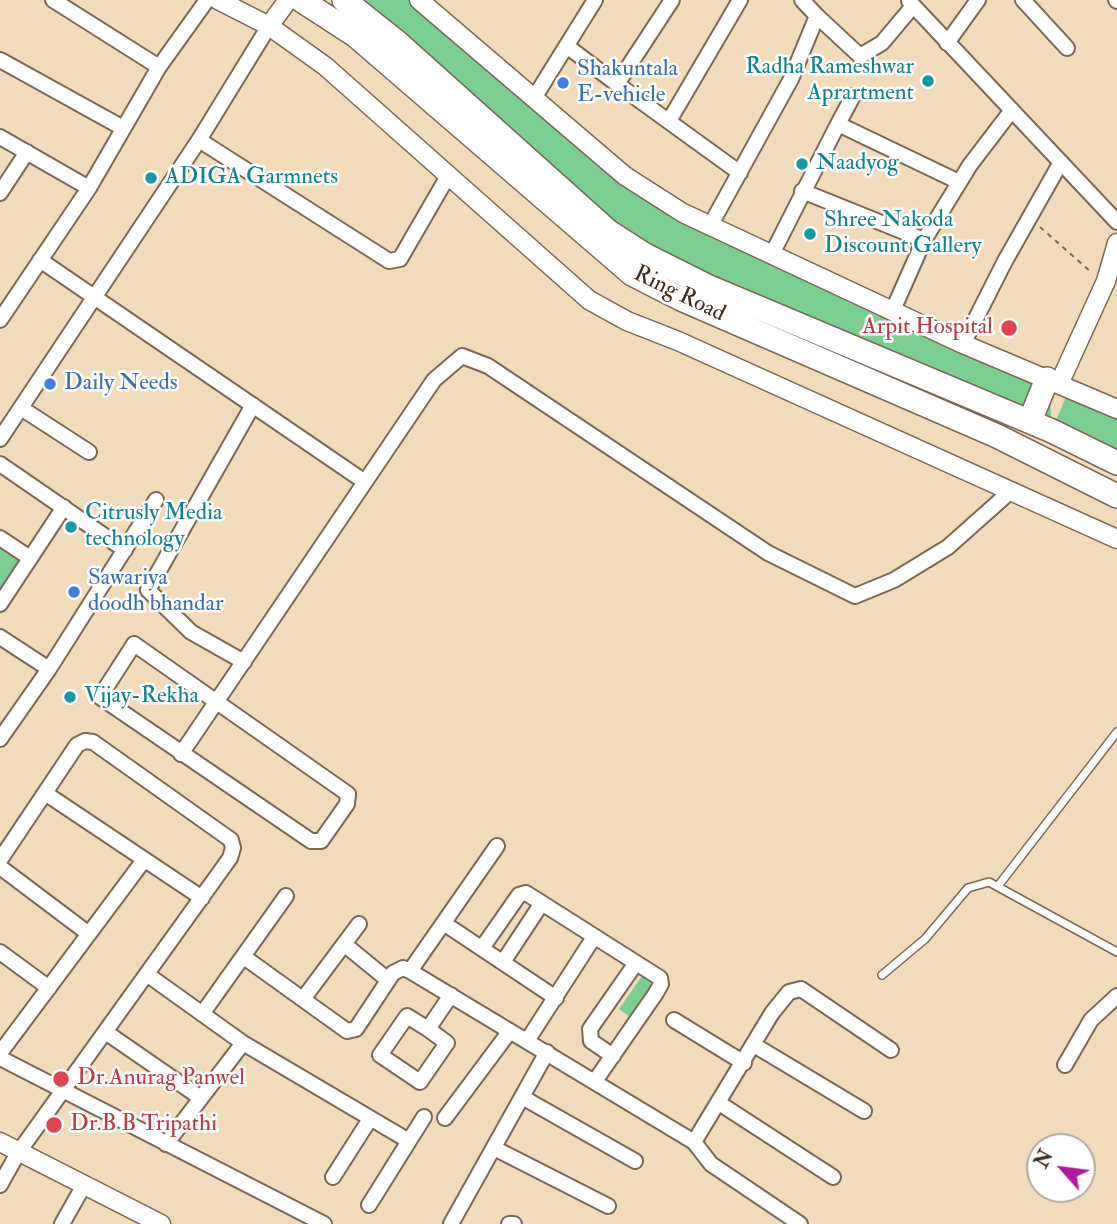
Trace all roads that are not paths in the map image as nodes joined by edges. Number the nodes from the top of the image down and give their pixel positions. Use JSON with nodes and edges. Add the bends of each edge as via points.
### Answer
{"nodes":[{"id":1,"x":54,"y":0,"type":"edge"},
{"id":2,"x":207,"y":0,"type":"edge"},
{"id":3,"x":218,"y":0,"type":"edge"},
{"id":4,"x":288,"y":0,"type":"edge"},
{"id":5,"x":301,"y":0,"type":"edge"},
{"id":6,"x":344,"y":0,"type":"edge"},
{"id":7,"x":419,"y":0,"type":"edge"},
{"id":8,"x":595,"y":0,"type":"edge"},
{"id":9,"x":672,"y":0,"type":"edge"},
{"id":10,"x":740,"y":0,"type":"edge"},
{"id":11,"x":802,"y":0,"type":"edge"},
{"id":12,"x":978,"y":0,"type":"edge"},
{"id":13,"x":1023,"y":0,"type":"edge"},
{"id":14,"x":911,"y":3,"type":"edge"},
{"id":15,"x":817,"y":16,"type":"junction"},
{"id":16,"x":269,"y":26,"type":"junction"},
{"id":17,"x":947,"y":43,"type":"junction"},
{"id":18,"x":568,"y":47,"type":"junction"},
{"id":19,"x":1067,"y":48,"type":"dead end"},
{"id":20,"x":0,"y":61,"type":"edge"},
{"id":21,"x":159,"y":66,"type":"junction"},
{"id":22,"x":617,"y":84,"type":"junction"},
{"id":23,"x":853,"y":96,"type":"dead end"},
{"id":24,"x":534,"y":98,"type":"junction"},
{"id":25,"x":1012,"y":110,"type":"junction"},
{"id":26,"x":670,"y":121,"type":"junction"},
{"id":27,"x":838,"y":124,"type":"junction"},
{"id":28,"x":123,"y":128,"type":"junction"},
{"id":29,"x":0,"y":137,"type":"edge"},
{"id":30,"x":199,"y":139,"type":"junction"},
{"id":31,"x":27,"y":152,"type":"junction"},
{"id":32,"x":1061,"y":162,"type":"junction"},
{"id":33,"x":740,"y":173,"type":"junction"},
{"id":34,"x":448,"y":176,"type":"junction"},
{"id":35,"x":959,"y":182,"type":"junction"},
{"id":36,"x":89,"y":188,"type":"junction"},
{"id":37,"x":802,"y":191,"type":"junction"},
{"id":38,"x":0,"y":193,"type":"edge"},
{"id":39,"x":1117,"y":222,"type":"edge"},
{"id":40,"x":710,"y":226,"type":"junction"},
{"id":41,"x":924,"y":240,"type":"junction"},
{"id":42,"x":1117,"y":243,"type":"edge"},
{"id":43,"x":771,"y":256,"type":"junction"},
{"id":44,"x":40,"y":260,"type":"junction"},
{"id":45,"x":94,"y":296,"type":"junction"},
{"id":46,"x":893,"y":310,"type":"junction"},
{"id":47,"x":0,"y":320,"type":"edge"},
{"id":48,"x":963,"y":344,"type":"junction"},
{"id":49,"x":1053,"y":382,"type":"junction"},
{"id":50,"x":253,"y":405,"type":"junction"},
{"id":51,"x":21,"y":408,"type":"junction"},
{"id":52,"x":1117,"y":409,"type":"edge"},
{"id":53,"x":1030,"y":421,"type":"junction"},
{"id":54,"x":0,"y":439,"type":"edge"},
{"id":55,"x":89,"y":452,"type":"dead end"},
{"id":56,"x":1117,"y":463,"type":"edge"},
{"id":57,"x":0,"y":464,"type":"edge"},
{"id":58,"x":365,"y":482,"type":"junction"},
{"id":59,"x":1012,"y":490,"type":"junction"},
{"id":60,"x":1117,"y":496,"type":"edge"},
{"id":61,"x":156,"y":500,"type":"dead end"},
{"id":62,"x":64,"y":507,"type":"junction"},
{"id":63,"x":0,"y":538,"type":"edge"},
{"id":64,"x":1117,"y":539,"type":"edge"},
{"id":65,"x":125,"y":550,"type":"junction"},
{"id":66,"x":30,"y":558,"type":"junction"},
{"id":67,"x":0,"y":604,"type":"edge"},
{"id":68,"x":0,"y":637,"type":"edge"},
{"id":69,"x":244,"y":662,"type":"junction"},
{"id":70,"x":49,"y":669,"type":"junction"},
{"id":71,"x":218,"y":701,"type":"junction"},
{"id":72,"x":2,"y":732,"type":"edge"},
{"id":73,"x":1117,"y":732,"type":"edge"},
{"id":74,"x":181,"y":754,"type":"junction"},
{"id":75,"x":45,"y":793,"type":"junction"},
{"id":76,"x":497,"y":846,"type":"dead end"},
{"id":77,"x":0,"y":860,"type":"edge"},
{"id":78,"x":144,"y":860,"type":"junction"},
{"id":79,"x":0,"y":867,"type":"edge"},
{"id":80,"x":998,"y":886,"type":"junction"},
{"id":81,"x":286,"y":897,"type":"dead end"},
{"id":82,"x":202,"y":898,"type":"junction"},
{"id":83,"x":542,"y":903,"type":"junction"},
{"id":84,"x":445,"y":924,"type":"junction"},
{"id":85,"x":359,"y":925,"type":"dead end"},
{"id":86,"x":89,"y":934,"type":"junction"},
{"id":87,"x":594,"y":937,"type":"junction"},
{"id":88,"x":344,"y":944,"type":"junction"},
{"id":89,"x":482,"y":948,"type":"junction"},
{"id":90,"x":0,"y":952,"type":"edge"},
{"id":91,"x":1117,"y":952,"type":"edge"},
{"id":92,"x":244,"y":957,"type":"junction"},
{"id":93,"x":503,"y":962,"type":"junction"},
{"id":94,"x":636,"y":963,"type":"junction"},
{"id":95,"x":411,"y":971,"type":"junction"},
{"id":96,"x":148,"y":975,"type":"junction"},
{"id":97,"x":882,"y":975,"type":"dead end"},
{"id":98,"x":388,"y":980,"type":"junction"},
{"id":99,"x":49,"y":988,"type":"junction"},
{"id":100,"x":451,"y":995,"type":"junction"},
{"id":101,"x":1117,"y":996,"type":"edge"},
{"id":102,"x":556,"y":998,"type":"junction"},
{"id":103,"x":303,"y":999,"type":"junction"},
{"id":104,"x":202,"y":1014,"type":"junction"},
{"id":105,"x":674,"y":1020,"type":"dead end"},
{"id":106,"x":428,"y":1029,"type":"junction"},
{"id":107,"x":510,"y":1031,"type":"junction"},
{"id":108,"x":107,"y":1033,"type":"junction"},
{"id":109,"x":527,"y":1041,"type":"junction"},
{"id":110,"x":243,"y":1043,"type":"junction"},
{"id":111,"x":754,"y":1045,"type":"junction"},
{"id":112,"x":891,"y":1050,"type":"dead end"},
{"id":113,"x":547,"y":1052,"type":"junction"},
{"id":114,"x":0,"y":1056,"type":"edge"},
{"id":115,"x":612,"y":1056,"type":"junction"},
{"id":116,"x":744,"y":1063,"type":"junction"},
{"id":117,"x":1065,"y":1065,"type":"dead end"},
{"id":118,"x":595,"y":1081,"type":"junction"},
{"id":119,"x":62,"y":1091,"type":"junction"},
{"id":120,"x":522,"y":1097,"type":"junction"},
{"id":121,"x":201,"y":1098,"type":"junction"},
{"id":122,"x":719,"y":1103,"type":"junction"},
{"id":123,"x":864,"y":1111,"type":"dead end"},
{"id":124,"x":424,"y":1117,"type":"dead end"},
{"id":125,"x":445,"y":1118,"type":"dead end"},
{"id":126,"x":370,"y":1119,"type":"junction"},
{"id":127,"x":409,"y":1141,"type":"junction"},
{"id":128,"x":0,"y":1142,"type":"edge"},
{"id":129,"x":694,"y":1142,"type":"junction"},
{"id":130,"x":166,"y":1144,"type":"junction"},
{"id":131,"x":494,"y":1147,"type":"junction"},
{"id":132,"x":18,"y":1153,"type":"junction"},
{"id":133,"x":635,"y":1161,"type":"dead end"},
{"id":134,"x":333,"y":1177,"type":"dead end"},
{"id":135,"x":833,"y":1177,"type":"dead end"},
{"id":136,"x":0,"y":1185,"type":"edge"},
{"id":137,"x":84,"y":1185,"type":"junction"},
{"id":138,"x":369,"y":1205,"type":"dead end"},
{"id":139,"x":608,"y":1206,"type":"dead end"},
{"id":140,"x":62,"y":1224,"type":"edge"},
{"id":141,"x":161,"y":1224,"type":"edge"},
{"id":142,"x":324,"y":1224,"type":"edge"},
{"id":143,"x":451,"y":1224,"type":"edge"},
{"id":144,"x":509,"y":1224,"type":"edge"},
{"id":145,"x":514,"y":1224,"type":"edge"},
{"id":146,"x":800,"y":1224,"type":"edge"}],
"edges":[{"from":1,"to":21,"type":"street"},
{"from":2,"to":21,"type":"street"},
{"from":3,"to":16,"type":"street"},
{"from":4,"to":16,"type":"street"},
{"from":5,"to":60,"type":"main road","name":"Ring Road","via":[[355,35],[632,274],[997,436]]},
{"from":6,"to":53,"type":"main road","name":"Ring Road","via":[[609,232],[645,255],[706,286]]},
{"from":7,"to":24,"type":"street"},
{"from":8,"to":18,"type":"street"},
{"from":9,"to":22,"type":"street"},
{"from":10,"to":26,"type":"street"},
{"from":11,"to":15,"type":"street"},
{"from":12,"to":17,"type":"street"},
{"from":13,"to":19,"type":"street"},
{"from":14,"to":15,"type":"street","via":[[882,43],[860,56]]},
{"from":14,"to":17,"type":"street"},
{"from":15,"to":33,"type":"street","via":[[791,79]]},
{"from":16,"to":30,"type":"street"},
{"from":16,"to":34,"type":"street","via":[[325,66]]},
{"from":17,"to":25,"type":"street"},
{"from":18,"to":22,"type":"street"},
{"from":18,"to":24,"type":"street"},
{"from":20,"to":28,"type":"street"},
{"from":21,"to":28,"type":"street"},
{"from":22,"to":26,"type":"street"},
{"from":23,"to":27,"type":"street"},
{"from":24,"to":40,"type":"street","via":[[625,176]]},
{"from":25,"to":32,"type":"street"},
{"from":25,"to":35,"type":"street"},
{"from":26,"to":33,"type":"street"},
{"from":27,"to":35,"type":"street"},
{"from":27,"to":37,"type":"street"},
{"from":28,"to":36,"type":"street"},
{"from":29,"to":31,"type":"street"},
{"from":30,"to":34,"type":"street","via":[[389,261],[400,259]]},
{"from":30,"to":45,"type":"street"},
{"from":31,"to":36,"type":"street"},
{"from":31,"to":38,"type":"street"},
{"from":32,"to":39,"type":"street"},
{"from":32,"to":48,"type":"street"},
{"from":33,"to":40,"type":"street"},
{"from":34,"to":59,"type":"street","via":[[589,300],[627,321]]},
{"from":35,"to":41,"type":"street"},
{"from":36,"to":44,"type":"street"},
{"from":37,"to":41,"type":"street"},
{"from":37,"to":43,"type":"street"},
{"from":40,"to":43,"type":"street"},
{"from":41,"to":46,"type":"street"},
{"from":42,"to":49,"type":"street","via":[[1106,281]]},
{"from":43,"to":46,"type":"street"},
{"from":44,"to":45,"type":"street"},
{"from":44,"to":47,"type":"street"},
{"from":45,"to":50,"type":"street"},
{"from":45,"to":51,"type":"street"},
{"from":46,"to":48,"type":"street"},
{"from":48,"to":49,"type":"street"},
{"from":49,"to":52,"type":"street"},
{"from":49,"to":53,"type":"main road"},
{"from":50,"to":58,"type":"street"},
{"from":50,"to":69,"type":"street","via":[[148,590],[191,632]]},
{"from":51,"to":54,"type":"street"},
{"from":51,"to":55,"type":"street"},
{"from":53,"to":56,"type":"main road","name":"Ring Road"},
{"from":57,"to":62,"type":"street"},
{"from":58,"to":59,"type":"street","via":[[434,380],[462,356],[488,366],[768,553],[855,596],[894,580],[948,547]]},
{"from":58,"to":69,"type":"street"},
{"from":59,"to":64,"type":"street"},
{"from":61,"to":65,"type":"street"},
{"from":62,"to":65,"type":"street"},
{"from":62,"to":66,"type":"street"},
{"from":63,"to":66,"type":"street"},
{"from":65,"to":70,"type":"street"},
{"from":66,"to":67,"type":"street"},
{"from":68,"to":70,"type":"street"},
{"from":69,"to":71,"type":"street"},
{"from":70,"to":72,"type":"street"},
{"from":71,"to":74,"type":"street"},
{"from":71,"to":74,"type":"street","via":[[134,644],[100,697]]},
{"from":71,"to":74,"type":"street","via":[[348,794],[347,804],[321,841],[311,841]]},
{"from":73,"to":80,"type":"lane"},
{"from":75,"to":77,"type":"street"},
{"from":75,"to":78,"type":"street"},
{"from":75,"to":82,"type":"street","via":[[77,746],[93,742],[231,840],[230,858]]},
{"from":76,"to":84,"type":"street"},
{"from":78,"to":82,"type":"street"},
{"from":78,"to":86,"type":"street"},
{"from":79,"to":86,"type":"street"},
{"from":80,"to":91,"type":"lane"},
{"from":80,"to":97,"type":"lane","via":[[989,882],[968,888],[925,939]]},
{"from":81,"to":92,"type":"street"},
{"from":82,"to":96,"type":"street"},
{"from":83,"to":87,"type":"street"},
{"from":83,"to":89,"type":"street","via":[[526,893],[519,895]]},
{"from":83,"to":93,"type":"street"},
{"from":84,"to":89,"type":"street"},
{"from":84,"to":95,"type":"street"},
{"from":85,"to":88,"type":"street"},
{"from":86,"to":99,"type":"street"},
{"from":87,"to":94,"type":"street"},
{"from":87,"to":102,"type":"street"},
{"from":88,"to":98,"type":"street"},
{"from":88,"to":103,"type":"street"},
{"from":89,"to":93,"type":"street"},
{"from":90,"to":99,"type":"street"},
{"from":92,"to":103,"type":"street"},
{"from":92,"to":104,"type":"street"},
{"from":93,"to":102,"type":"street"},
{"from":94,"to":115,"type":"street","via":[[590,1029],[591,1041]]},
{"from":94,"to":115,"type":"street","via":[[660,978],[661,984]]},
{"from":95,"to":98,"type":"street","via":[[400,969]]},
{"from":95,"to":100,"type":"street"},
{"from":96,"to":104,"type":"street"},
{"from":96,"to":108,"type":"street"},
{"from":98,"to":103,"type":"street","via":[[351,1031],[338,1028]]},
{"from":99,"to":114,"type":"street"},
{"from":100,"to":106,"type":"street"},
{"from":100,"to":107,"type":"street"},
{"from":101,"to":117,"type":"street","via":[[1091,1020]]},
{"from":102,"to":109,"type":"street"},
{"from":104,"to":110,"type":"street"},
{"from":105,"to":116,"type":"street"},
{"from":106,"to":106,"type":"street","via":[[407,1016],[380,1055],[420,1082],[447,1042]]},
{"from":107,"to":109,"type":"street"},
{"from":107,"to":125,"type":"street"},
{"from":108,"to":119,"type":"street"},
{"from":108,"to":121,"type":"street"},
{"from":109,"to":113,"type":"street"},
{"from":110,"to":121,"type":"street"},
{"from":110,"to":126,"type":"street"},
{"from":111,"to":112,"type":"street","via":[[784,995],[801,989]]},
{"from":111,"to":116,"type":"street"},
{"from":111,"to":123,"type":"street"},
{"from":113,"to":118,"type":"street"},
{"from":113,"to":120,"type":"street"},
{"from":114,"to":119,"type":"street"},
{"from":115,"to":118,"type":"street"},
{"from":116,"to":122,"type":"street"},
{"from":118,"to":129,"type":"street"},
{"from":119,"to":130,"type":"street"},
{"from":119,"to":132,"type":"street"},
{"from":120,"to":131,"type":"street"},
{"from":120,"to":133,"type":"street"},
{"from":121,"to":130,"type":"street"},
{"from":122,"to":129,"type":"street"},
{"from":122,"to":135,"type":"street"},
{"from":124,"to":127,"type":"street"},
{"from":126,"to":127,"type":"street"},
{"from":126,"to":134,"type":"street"},
{"from":127,"to":138,"type":"street"},
{"from":128,"to":132,"type":"street"},
{"from":129,"to":146,"type":"street","via":[[711,1164]]},
{"from":130,"to":142,"type":"street"},
{"from":131,"to":139,"type":"street"},
{"from":131,"to":143,"type":"street"},
{"from":132,"to":136,"type":"street"},
{"from":132,"to":137,"type":"street"},
{"from":137,"to":140,"type":"street"},
{"from":137,"to":141,"type":"street"},
{"from":144,"to":145,"type":"street"}]}
